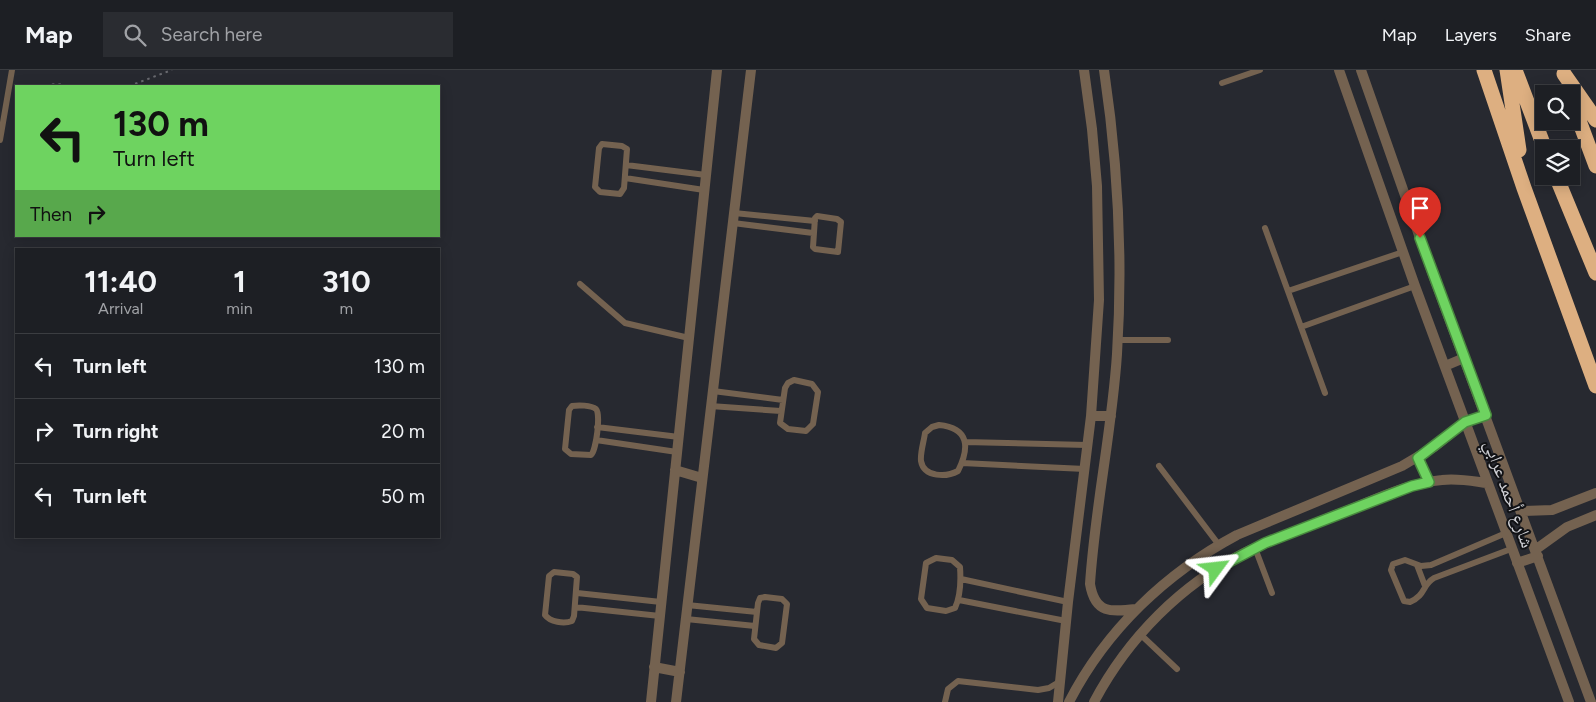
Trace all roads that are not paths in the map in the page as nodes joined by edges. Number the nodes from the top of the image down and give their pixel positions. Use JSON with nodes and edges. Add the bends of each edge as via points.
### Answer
{"nodes":[{"id":1,"x":12,"y":70,"type":"edge"},
{"id":2,"x":717,"y":70,"type":"edge"},
{"id":3,"x":751,"y":70,"type":"edge"},
{"id":4,"x":1084,"y":70,"type":"edge"},
{"id":5,"x":1104,"y":70,"type":"edge"},
{"id":6,"x":1260,"y":70,"type":"edge"},
{"id":7,"x":1339,"y":70,"type":"edge"},
{"id":8,"x":1361,"y":70,"type":"edge"},
{"id":9,"x":1484,"y":70,"type":"edge"},
{"id":10,"x":1507,"y":70,"type":"edge"},
{"id":11,"x":1515,"y":70,"type":"edge"},
{"id":12,"x":1564,"y":72,"type":"edge"},
{"id":13,"x":1222,"y":84,"type":"dead end"},
{"id":14,"x":1568,"y":85,"type":"edge"},
{"id":15,"x":1596,"y":120,"type":"edge"},
{"id":16,"x":1580,"y":123,"type":"edge"},
{"id":17,"x":0,"y":140,"type":"edge"},
{"id":18,"x":1542,"y":140,"type":"edge"},
{"id":19,"x":626,"y":165,"type":"junction"},
{"id":20,"x":1596,"y":166,"type":"edge"},
{"id":21,"x":706,"y":175,"type":"junction"},
{"id":22,"x":625,"y":178,"type":"junction"},
{"id":23,"x":1560,"y":185,"type":"edge"},
{"id":24,"x":1524,"y":188,"type":"junction"},
{"id":25,"x":704,"y":190,"type":"junction"},
{"id":26,"x":733,"y":218,"type":"junction"},
{"id":27,"x":814,"y":221,"type":"junction"},
{"id":28,"x":1265,"y":228,"type":"dead end"},
{"id":29,"x":813,"y":233,"type":"junction"},
{"id":30,"x":1403,"y":252,"type":"junction"},
{"id":31,"x":1596,"y":273,"type":"edge"},
{"id":32,"x":580,"y":284,"type":"dead end"},
{"id":33,"x":1415,"y":286,"type":"junction"},
{"id":34,"x":1288,"y":291,"type":"junction"},
{"id":35,"x":1301,"y":327,"type":"junction"},
{"id":36,"x":689,"y":338,"type":"junction"},
{"id":37,"x":1117,"y":340,"type":"junction"},
{"id":38,"x":1168,"y":340,"type":"dead end"},
{"id":39,"x":1464,"y":358,"type":"junction"},
{"id":40,"x":1445,"y":366,"type":"junction"},
{"id":41,"x":1596,"y":386,"type":"edge"},
{"id":42,"x":713,"y":391,"type":"junction"},
{"id":43,"x":1325,"y":393,"type":"dead end"},
{"id":44,"x":783,"y":400,"type":"junction"},
{"id":45,"x":710,"y":406,"type":"junction"},
{"id":46,"x":781,"y":410,"type":"junction"},
{"id":47,"x":1486,"y":415,"type":"junction"},
{"id":48,"x":1091,"y":416,"type":"junction"},
{"id":49,"x":1111,"y":416,"type":"junction"},
{"id":50,"x":1465,"y":422,"type":"junction"},
{"id":51,"x":597,"y":427,"type":"junction"},
{"id":52,"x":678,"y":437,"type":"junction"},
{"id":53,"x":596,"y":440,"type":"junction"},
{"id":54,"x":965,"y":442,"type":"junction"},
{"id":55,"x":1087,"y":445,"type":"junction"},
{"id":56,"x":677,"y":452,"type":"junction"},
{"id":57,"x":1418,"y":458,"type":"junction"},
{"id":58,"x":962,"y":462,"type":"junction"},
{"id":59,"x":1159,"y":466,"type":"dead end"},
{"id":60,"x":1085,"y":469,"type":"junction"},
{"id":61,"x":675,"y":470,"type":"junction"},
{"id":62,"x":702,"y":478,"type":"junction"},
{"id":63,"x":1429,"y":482,"type":"junction"},
{"id":64,"x":1487,"y":483,"type":"junction"},
{"id":65,"x":1596,"y":493,"type":"edge"},
{"id":66,"x":1522,"y":511,"type":"junction"},
{"id":67,"x":1596,"y":515,"type":"edge"},
{"id":68,"x":1506,"y":533,"type":"junction"},
{"id":69,"x":1219,"y":545,"type":"junction"},
{"id":70,"x":1255,"y":548,"type":"junction"},
{"id":71,"x":1511,"y":548,"type":"junction"},
{"id":72,"x":1537,"y":553,"type":"junction"},
{"id":73,"x":1517,"y":563,"type":"junction"},
{"id":74,"x":1417,"y":565,"type":"junction"},
{"id":75,"x":961,"y":579,"type":"junction"},
{"id":76,"x":1426,"y":586,"type":"junction"},
{"id":77,"x":576,"y":593,"type":"junction"},
{"id":78,"x":1272,"y":593,"type":"dead end"},
{"id":79,"x":959,"y":600,"type":"junction"},
{"id":80,"x":661,"y":602,"type":"junction"},
{"id":81,"x":1068,"y":602,"type":"junction"},
{"id":82,"x":688,"y":605,"type":"junction"},
{"id":83,"x":575,"y":606,"type":"junction"},
{"id":84,"x":1136,"y":609,"type":"junction"},
{"id":85,"x":757,"y":612,"type":"junction"},
{"id":86,"x":660,"y":616,"type":"junction"},
{"id":87,"x":686,"y":618,"type":"junction"},
{"id":88,"x":1066,"y":621,"type":"junction"},
{"id":89,"x":756,"y":626,"type":"junction"},
{"id":90,"x":1140,"y":634,"type":"junction"},
{"id":91,"x":654,"y":667,"type":"junction"},
{"id":92,"x":1177,"y":669,"type":"dead end"},
{"id":93,"x":680,"y":672,"type":"junction"},
{"id":94,"x":1059,"y":682,"type":"junction"},
{"id":95,"x":651,"y":702,"type":"edge"},
{"id":96,"x":676,"y":702,"type":"edge"},
{"id":97,"x":945,"y":702,"type":"edge"},
{"id":98,"x":1058,"y":702,"type":"edge"},
{"id":99,"x":1070,"y":702,"type":"edge"},
{"id":100,"x":1094,"y":702,"type":"edge"},
{"id":101,"x":1569,"y":702,"type":"edge"},
{"id":102,"x":1591,"y":702,"type":"edge"}],
"edges":[{"from":1,"to":17,"type":"lane"},
{"from":2,"to":21,"type":"street"},
{"from":3,"to":26,"type":"street"},
{"from":4,"to":48,"type":"street","via":[[1092,129],[1099,243],[1099,300]]},
{"from":5,"to":37,"type":"street","via":[[1120,232]]},
{"from":6,"to":13,"type":"lane"},
{"from":7,"to":30,"type":"street","name":"شارع أحمد عرابي"},
{"from":8,"to":39,"type":"street"},
{"from":9,"to":24,"type":"highway"},
{"from":10,"to":24,"type":"highway"},
{"from":11,"to":18,"type":"highway"},
{"from":12,"to":14,"type":"highway"},
{"from":12,"to":15,"type":"highway"},
{"from":16,"to":20,"type":"highway"},
{"from":19,"to":21,"type":"lane"},
{"from":19,"to":22,"type":"lane"},
{"from":19,"to":22,"type":"lane","via":[[625,147],[600,146],[596,190],[620,194]]},
{"from":21,"to":25,"type":"street"},
{"from":22,"to":25,"type":"lane"},
{"from":23,"to":31,"type":"highway"},
{"from":24,"to":41,"type":"highway"},
{"from":25,"to":36,"type":"street"},
{"from":26,"to":27,"type":"lane"},
{"from":26,"to":29,"type":"lane"},
{"from":26,"to":42,"type":"street"},
{"from":27,"to":29,"type":"lane"},
{"from":27,"to":29,"type":"lane","via":[[818,216],[841,222],[839,251],[815,249]]},
{"from":28,"to":34,"type":"lane"},
{"from":30,"to":33,"type":"street","name":"شارع أحمد عرابي"},
{"from":30,"to":34,"type":"lane"},
{"from":32,"to":36,"type":"lane","via":[[626,323]]},
{"from":33,"to":35,"type":"lane"},
{"from":33,"to":40,"type":"street","name":"شارع أحمد عرابي"},
{"from":34,"to":35,"type":"lane"},
{"from":35,"to":43,"type":"lane"},
{"from":36,"to":52,"type":"street"},
{"from":37,"to":38,"type":"lane"},
{"from":37,"to":49,"type":"street"},
{"from":39,"to":40,"type":"street"},
{"from":39,"to":47,"type":"street"},
{"from":40,"to":50,"type":"street","name":"شارع أحمد عرابي"},
{"from":42,"to":44,"type":"lane"},
{"from":42,"to":45,"type":"street"},
{"from":44,"to":46,"type":"lane"},
{"from":44,"to":46,"type":"lane","via":[[786,385],[794,380],[812,384],[818,392],[813,424],[809,429],[784,428],[780,423]]},
{"from":45,"to":46,"type":"lane"},
{"from":45,"to":62,"type":"street"},
{"from":47,"to":50,"type":"street"},
{"from":47,"to":66,"type":"street"},
{"from":48,"to":49,"type":"street"},
{"from":48,"to":55,"type":"street"},
{"from":49,"to":84,"type":"street","via":[[1090,584],[1094,599],[1106,610]]},
{"from":50,"to":57,"type":"street"},
{"from":50,"to":64,"type":"street","name":"شارع أحمد عرابي"},
{"from":51,"to":52,"type":"lane"},
{"from":51,"to":53,"type":"lane"},
{"from":51,"to":53,"type":"lane","via":[[595,409],[570,408],[567,452],[591,456]]},
{"from":52,"to":56,"type":"street"},
{"from":53,"to":56,"type":"lane"},
{"from":54,"to":55,"type":"lane"},
{"from":54,"to":58,"type":"lane"},
{"from":54,"to":58,"type":"lane","via":[[952,426],[932,427],[925,433],[921,461],[930,472],[947,476],[958,471]]},
{"from":55,"to":60,"type":"street"},
{"from":56,"to":61,"type":"street"},
{"from":57,"to":63,"type":"street"},
{"from":57,"to":69,"type":"street"},
{"from":58,"to":60,"type":"lane"},
{"from":59,"to":69,"type":"lane"},
{"from":60,"to":81,"type":"street"},
{"from":61,"to":62,"type":"street"},
{"from":61,"to":80,"type":"street"},
{"from":62,"to":82,"type":"street"},
{"from":63,"to":64,"type":"street","via":[[1456,479]]},
{"from":63,"to":70,"type":"street"},
{"from":64,"to":68,"type":"street","name":"شارع أحمد عرابي"},
{"from":65,"to":66,"type":"street","via":[[1552,510]]},
{"from":66,"to":72,"type":"street"},
{"from":67,"to":72,"type":"street","via":[[1567,527]]},
{"from":68,"to":71,"type":"street","name":"شارع أحمد عرابي"},
{"from":68,"to":74,"type":"lane","via":[[1431,565]]},
{"from":69,"to":84,"type":"street","via":[[1167,581]]},
{"from":70,"to":78,"type":"lane"},
{"from":70,"to":90,"type":"street","via":[[1188,588]]},
{"from":71,"to":73,"type":"street","name":"شارع أحمد عرابي"},
{"from":71,"to":76,"type":"lane","via":[[1434,578]]},
{"from":72,"to":73,"type":"street"},
{"from":72,"to":102,"type":"street"},
{"from":73,"to":101,"type":"street","name":"شارع أحمد عرابي"},
{"from":74,"to":76,"type":"lane"},
{"from":74,"to":76,"type":"lane","via":[[1406,560],[1393,564],[1391,568],[1406,602],[1418,598]]},
{"from":75,"to":79,"type":"lane"},
{"from":75,"to":79,"type":"lane","via":[[960,567],[952,560],[936,558],[926,563],[923,604],[932,610],[946,611],[955,608]]},
{"from":75,"to":81,"type":"lane"},
{"from":77,"to":80,"type":"lane"},
{"from":77,"to":83,"type":"lane"},
{"from":77,"to":83,"type":"lane","via":[[578,580],[575,575],[550,574],[546,618],[570,622],[574,619]]},
{"from":79,"to":88,"type":"lane"},
{"from":80,"to":86,"type":"street"},
{"from":81,"to":88,"type":"street"},
{"from":82,"to":85,"type":"lane"},
{"from":82,"to":87,"type":"street"},
{"from":83,"to":86,"type":"lane"},
{"from":84,"to":99,"type":"street","via":[[1096,658]]},
{"from":85,"to":89,"type":"lane"},
{"from":85,"to":89,"type":"lane","via":[[762,597],[786,602],[781,645],[776,648],[756,644]]},
{"from":86,"to":91,"type":"street"},
{"from":87,"to":89,"type":"lane"},
{"from":87,"to":93,"type":"street"},
{"from":88,"to":94,"type":"street"},
{"from":90,"to":92,"type":"lane"},
{"from":90,"to":100,"type":"street"},
{"from":91,"to":93,"type":"street"},
{"from":91,"to":95,"type":"street"},
{"from":93,"to":96,"type":"street"},
{"from":94,"to":97,"type":"lane","via":[[1038,690],[958,681],[948,689]]},
{"from":94,"to":98,"type":"street"}]}
